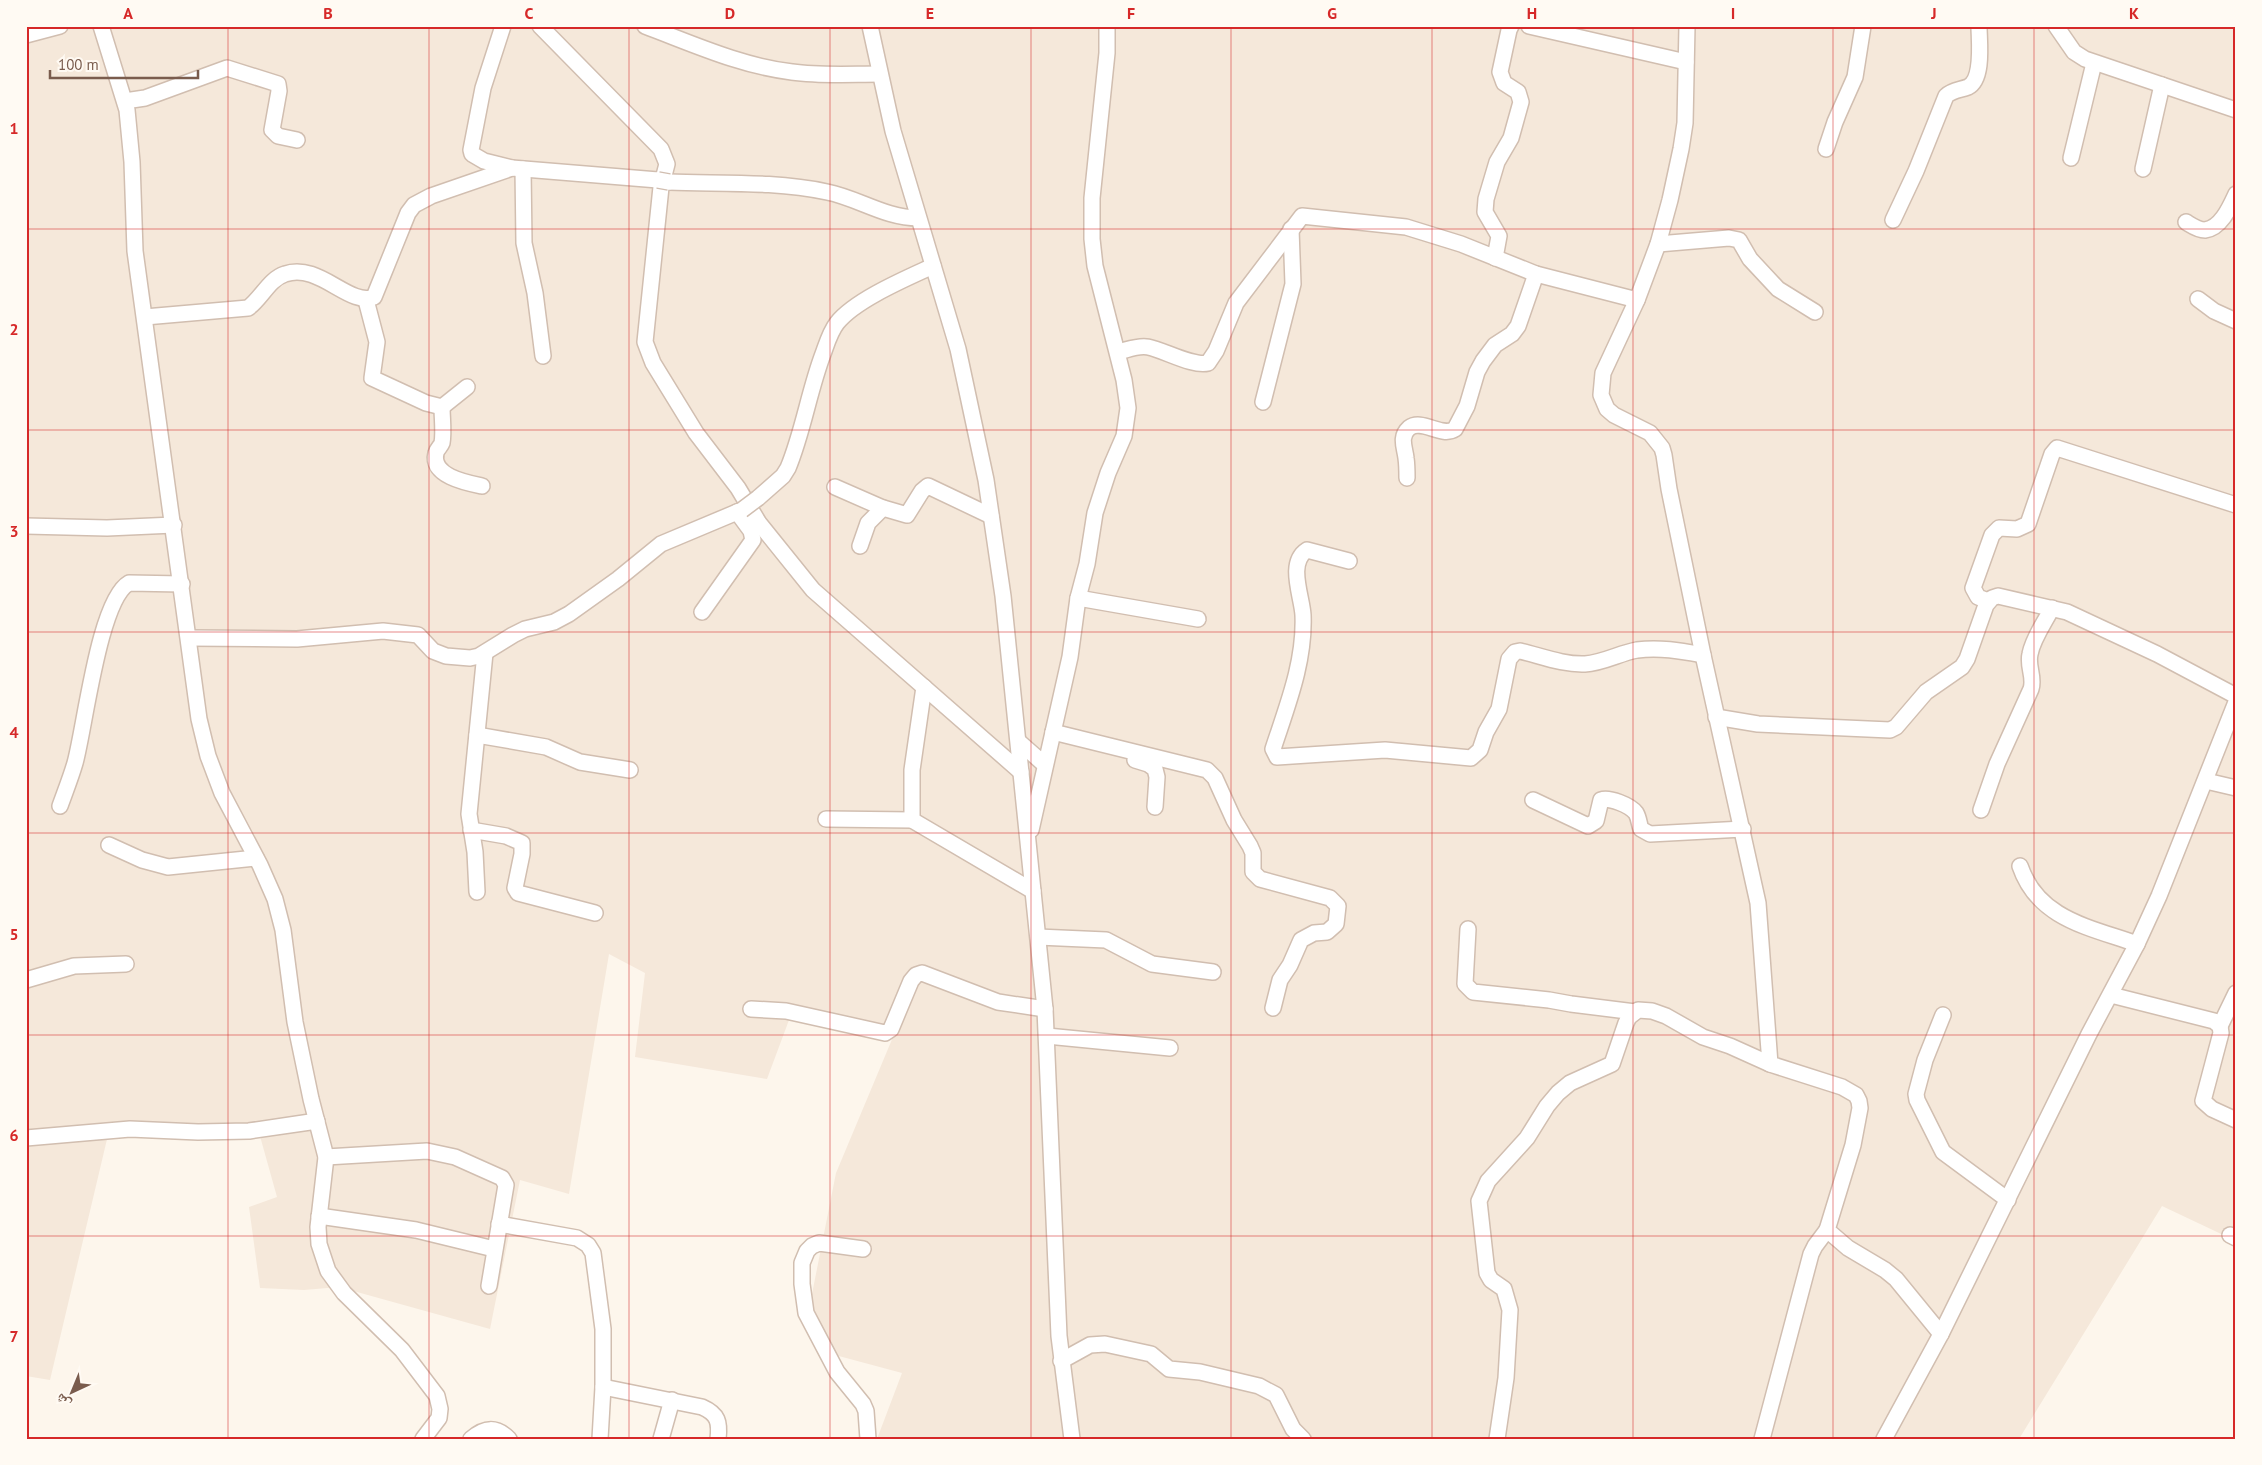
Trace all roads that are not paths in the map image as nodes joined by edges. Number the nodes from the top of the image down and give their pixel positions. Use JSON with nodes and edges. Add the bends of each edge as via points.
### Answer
{"nodes":[{"id":1,"x":60,"y":26,"type":"edge"},
{"id":2,"x":101,"y":26,"type":"edge"},
{"id":3,"x":503,"y":26,"type":"edge"},
{"id":4,"x":540,"y":26,"type":"edge"},
{"id":5,"x":645,"y":26,"type":"edge"},
{"id":6,"x":870,"y":26,"type":"edge"},
{"id":7,"x":1107,"y":26,"type":"edge"},
{"id":8,"x":1512,"y":26,"type":"edge"},
{"id":9,"x":1529,"y":26,"type":"edge"},
{"id":10,"x":1687,"y":26,"type":"edge"},
{"id":11,"x":1864,"y":26,"type":"edge"},
{"id":12,"x":1979,"y":26,"type":"edge"},
{"id":13,"x":2056,"y":26,"type":"edge"},
{"id":14,"x":26,"y":35,"type":"edge"},
{"id":15,"x":1686,"y":62,"type":"junction"},
{"id":16,"x":2094,"y":63,"type":"junction"},
{"id":17,"x":880,"y":74,"type":"junction"},
{"id":18,"x":2162,"y":85,"type":"junction"},
{"id":19,"x":125,"y":101,"type":"junction"},
{"id":20,"x":2236,"y":110,"type":"edge"},
{"id":21,"x":297,"y":140,"type":"dead end"},
{"id":22,"x":1826,"y":149,"type":"dead end"},
{"id":23,"x":2071,"y":158,"type":"dead end"},
{"id":24,"x":518,"y":169,"type":"junction"},
{"id":25,"x":2143,"y":169,"type":"dead end"},
{"id":26,"x":2236,"y":194,"type":"edge"},
{"id":27,"x":918,"y":218,"type":"junction"},
{"id":28,"x":1894,"y":220,"type":"dead end"},
{"id":29,"x":2186,"y":222,"type":"dead end"},
{"id":30,"x":1291,"y":229,"type":"junction"},
{"id":31,"x":1658,"y":244,"type":"junction"},
{"id":32,"x":1495,"y":258,"type":"junction"},
{"id":33,"x":933,"y":266,"type":"junction"},
{"id":34,"x":1536,"y":274,"type":"junction"},
{"id":35,"x":2198,"y":299,"type":"dead end"},
{"id":36,"x":366,"y":300,"type":"junction"},
{"id":37,"x":1637,"y":300,"type":"junction"},
{"id":38,"x":1815,"y":312,"type":"dead end"},
{"id":39,"x":145,"y":317,"type":"junction"},
{"id":40,"x":2236,"y":321,"type":"edge"},
{"id":41,"x":1118,"y":352,"type":"junction"},
{"id":42,"x":543,"y":356,"type":"dead end"},
{"id":43,"x":467,"y":387,"type":"dead end"},
{"id":44,"x":1263,"y":402,"type":"dead end"},
{"id":45,"x":442,"y":407,"type":"junction"},
{"id":46,"x":1407,"y":478,"type":"dead end"},
{"id":47,"x":482,"y":486,"type":"dead end"},
{"id":48,"x":835,"y":486,"type":"dead end"},
{"id":49,"x":2236,"y":505,"type":"edge"},
{"id":50,"x":883,"y":508,"type":"junction"},
{"id":51,"x":739,"y":511,"type":"junction"},
{"id":52,"x":991,"y":516,"type":"junction"},
{"id":53,"x":174,"y":525,"type":"junction"},
{"id":54,"x":26,"y":526,"type":"edge"},
{"id":55,"x":860,"y":546,"type":"dead end"},
{"id":56,"x":1349,"y":562,"type":"dead end"},
{"id":57,"x":182,"y":584,"type":"junction"},
{"id":58,"x":1078,"y":598,"type":"junction"},
{"id":59,"x":1988,"y":601,"type":"junction"},
{"id":60,"x":2052,"y":608,"type":"junction"},
{"id":61,"x":702,"y":612,"type":"dead end"},
{"id":62,"x":1198,"y":618,"type":"dead end"},
{"id":63,"x":189,"y":638,"type":"junction"},
{"id":64,"x":485,"y":653,"type":"junction"},
{"id":65,"x":1703,"y":655,"type":"junction"},
{"id":66,"x":924,"y":687,"type":"junction"},
{"id":67,"x":2236,"y":696,"type":"edge"},
{"id":68,"x":2236,"y":702,"type":"edge"},
{"id":69,"x":1716,"y":717,"type":"junction"},
{"id":70,"x":477,"y":735,"type":"junction"},
{"id":71,"x":1052,"y":736,"type":"junction"},
{"id":72,"x":1019,"y":742,"type":"junction"},
{"id":73,"x":1044,"y":764,"type":"junction"},
{"id":74,"x":630,"y":770,"type":"dead end"},
{"id":75,"x":1021,"y":772,"type":"junction"},
{"id":76,"x":2206,"y":781,"type":"junction"},
{"id":77,"x":2236,"y":788,"type":"edge"},
{"id":78,"x":1533,"y":800,"type":"dead end"},
{"id":79,"x":60,"y":806,"type":"dead end"},
{"id":80,"x":1155,"y":807,"type":"dead end"},
{"id":81,"x":1981,"y":810,"type":"dead end"},
{"id":82,"x":826,"y":819,"type":"dead end"},
{"id":83,"x":912,"y":820,"type":"junction"},
{"id":84,"x":1743,"y":829,"type":"junction"},
{"id":85,"x":471,"y":830,"type":"junction"},
{"id":86,"x":109,"y":845,"type":"dead end"},
{"id":87,"x":1027,"y":847,"type":"junction"},
{"id":88,"x":256,"y":858,"type":"junction"},
{"id":89,"x":2020,"y":866,"type":"dead end"},
{"id":90,"x":1033,"y":891,"type":"junction"},
{"id":91,"x":477,"y":892,"type":"dead end"},
{"id":92,"x":595,"y":912,"type":"dead end"},
{"id":93,"x":1468,"y":929,"type":"dead end"},
{"id":94,"x":1038,"y":937,"type":"junction"},
{"id":95,"x":2137,"y":944,"type":"junction"},
{"id":96,"x":126,"y":964,"type":"dead end"},
{"id":97,"x":1214,"y":972,"type":"dead end"},
{"id":98,"x":26,"y":980,"type":"edge"},
{"id":99,"x":2236,"y":994,"type":"edge"},
{"id":100,"x":2111,"y":995,"type":"junction"},
{"id":101,"x":1273,"y":1008,"type":"dead end"},
{"id":102,"x":750,"y":1009,"type":"dead end"},
{"id":103,"x":1045,"y":1009,"type":"junction"},
{"id":104,"x":1635,"y":1012,"type":"junction"},
{"id":105,"x":1943,"y":1015,"type":"dead end"},
{"id":106,"x":2220,"y":1026,"type":"junction"},
{"id":107,"x":1046,"y":1036,"type":"junction"},
{"id":108,"x":1170,"y":1048,"type":"dead end"},
{"id":109,"x":1770,"y":1064,"type":"junction"},
{"id":110,"x":2236,"y":1120,"type":"edge"},
{"id":111,"x":317,"y":1121,"type":"junction"},
{"id":112,"x":26,"y":1138,"type":"edge"},
{"id":113,"x":326,"y":1157,"type":"junction"},
{"id":114,"x":2008,"y":1200,"type":"junction"},
{"id":115,"x":319,"y":1216,"type":"junction"},
{"id":116,"x":499,"y":1224,"type":"junction"},
{"id":117,"x":1827,"y":1230,"type":"junction"},
{"id":118,"x":494,"y":1249,"type":"junction"},
{"id":119,"x":863,"y":1249,"type":"dead end"},
{"id":120,"x":489,"y":1286,"type":"dead end"},
{"id":121,"x":1941,"y":1334,"type":"junction"},
{"id":122,"x":1061,"y":1361,"type":"junction"},
{"id":123,"x":603,"y":1388,"type":"junction"},
{"id":124,"x":672,"y":1400,"type":"junction"},
{"id":125,"x":423,"y":1439,"type":"edge"},
{"id":126,"x":471,"y":1439,"type":"edge"},
{"id":127,"x":509,"y":1439,"type":"edge"},
{"id":128,"x":600,"y":1439,"type":"edge"},
{"id":129,"x":661,"y":1439,"type":"edge"},
{"id":130,"x":718,"y":1439,"type":"edge"},
{"id":131,"x":868,"y":1439,"type":"edge"},
{"id":132,"x":1072,"y":1439,"type":"edge"},
{"id":133,"x":1303,"y":1439,"type":"edge"},
{"id":134,"x":1497,"y":1439,"type":"edge"},
{"id":135,"x":1762,"y":1439,"type":"edge"},
{"id":136,"x":1884,"y":1439,"type":"edge"}],
"edges":[{"from":1,"to":14,"type":"street"},
{"from":2,"to":19,"type":"street"},
{"from":3,"to":24,"type":"street","via":[[483,88],[471,150],[478,158]]},
{"from":4,"to":66,"type":"street","via":[[661,149],[667,164],[661,187],[645,342],[653,363],[696,433],[738,488],[759,523],[807,582]]},
{"from":5,"to":17,"type":"street","via":[[774,70]]},
{"from":6,"to":17,"type":"street"},
{"from":7,"to":41,"type":"street","via":[[1092,198],[1092,239],[1095,266]]},
{"from":8,"to":32,"type":"street","via":[[1508,30],[1500,72],[1504,83],[1518,92],[1521,102],[1511,138],[1497,162],[1486,199],[1485,212],[1499,236]]},
{"from":9,"to":15,"type":"street"},
{"from":10,"to":15,"type":"street"},
{"from":11,"to":22,"type":"street","via":[[1855,77]]},
{"from":12,"to":28,"type":"street","via":[[1976,79],[1946,96]]},
{"from":13,"to":16,"type":"street","via":[[2074,52]]},
{"from":15,"to":31,"type":"street","via":[[1681,149]]},
{"from":16,"to":18,"type":"street"},
{"from":16,"to":23,"type":"street"},
{"from":17,"to":27,"type":"street"},
{"from":18,"to":20,"type":"street"},
{"from":18,"to":25,"type":"street"},
{"from":19,"to":21,"type":"street","via":[[145,98],[218,70],[233,68],[278,84],[272,130],[278,136]]},
{"from":19,"to":39,"type":"street","via":[[130,132],[135,250]]},
{"from":24,"to":27,"type":"street","via":[[824,191],[852,198],[898,217]]},
{"from":24,"to":36,"type":"street","via":[[431,196],[414,205],[374,297]]},
{"from":24,"to":42,"type":"street","via":[[524,243],[535,293]]},
{"from":26,"to":29,"type":"street","via":[[2223,217],[2210,228],[2199,229]]},
{"from":27,"to":33,"type":"street"},
{"from":30,"to":32,"type":"street","via":[[1302,216],[1388,224],[1424,232]]},
{"from":30,"to":41,"type":"street","via":[[1236,303],[1208,363],[1194,362],[1148,346]]},
{"from":30,"to":44,"type":"street","via":[[1293,284]]},
{"from":31,"to":37,"type":"street"},
{"from":31,"to":38,"type":"street","via":[[1739,240],[1754,263],[1778,289]]},
{"from":32,"to":34,"type":"street"},
{"from":33,"to":51,"type":"street","bridge":true,"via":[[880,292],[837,323],[818,366],[788,468],[758,498]]},
{"from":33,"to":52,"type":"street","via":[[970,397]]},
{"from":34,"to":37,"type":"street"},
{"from":34,"to":46,"type":"street","via":[[1518,326],[1495,345],[1483,361],[1455,429],[1446,432],[1418,426],[1405,433]]},
{"from":35,"to":40,"type":"street"},
{"from":36,"to":39,"type":"street","via":[[315,275],[285,274],[248,308]]},
{"from":36,"to":45,"type":"street","via":[[377,342],[372,378]]},
{"from":37,"to":65,"type":"street","via":[[1603,373],[1600,395],[1614,415],[1650,433],[1662,448]]},
{"from":39,"to":53,"type":"street"},
{"from":41,"to":58,"type":"street","via":[[1127,397],[1127,421],[1097,506]]},
{"from":43,"to":45,"type":"street"},
{"from":45,"to":47,"type":"street","via":[[442,444],[436,452],[441,470],[457,481]]},
{"from":48,"to":50,"type":"street"},
{"from":49,"to":59,"type":"street","via":[[2057,448],[2052,454],[2028,524],[2017,529],[1999,528],[1992,535],[1973,588],[1978,596]]},
{"from":50,"to":52,"type":"street","via":[[907,515],[928,486]]},
{"from":50,"to":55,"type":"street","via":[[868,523]]},
{"from":51,"to":61,"type":"street","via":[[752,531],[753,540]]},
{"from":51,"to":64,"type":"street","via":[[661,544],[570,614],[554,622],[525,629]]},
{"from":52,"to":72,"type":"street"},
{"from":53,"to":54,"type":"street","via":[[107,528]]},
{"from":53,"to":57,"type":"street"},
{"from":56,"to":65,"type":"street","via":[[1307,550],[1300,560],[1297,576],[1303,614],[1302,639],[1293,693],[1273,749],[1277,757],[1385,750],[1471,758],[1480,750],[1497,714],[1509,659],[1515,652],[1578,664],[1647,649]]},
{"from":57,"to":63,"type":"street"},
{"from":57,"to":79,"type":"street","via":[[129,583],[118,593],[99,647],[75,764]]},
{"from":58,"to":62,"type":"street"},
{"from":58,"to":71,"type":"street","via":[[1070,657]]},
{"from":59,"to":60,"type":"street","via":[[2006,596]]},
{"from":59,"to":69,"type":"street","via":[[1962,667],[1926,692],[1890,730],[1758,724]]},
{"from":60,"to":67,"type":"street","via":[[2157,654]]},
{"from":60,"to":81,"type":"street","via":[[2030,654],[2034,683],[1997,764]]},
{"from":63,"to":64,"type":"street","via":[[297,639],[383,631],[418,635],[433,651],[446,656],[470,658]]},
{"from":63,"to":88,"type":"street","via":[[199,719],[208,756],[222,793]]},
{"from":64,"to":70,"type":"street"},
{"from":65,"to":69,"type":"street"},
{"from":66,"to":75,"type":"street"},
{"from":66,"to":83,"type":"street","via":[[912,770]]},
{"from":68,"to":76,"type":"street"},
{"from":69,"to":84,"type":"street"},
{"from":70,"to":74,"type":"street","via":[[546,747],[580,762]]},
{"from":70,"to":85,"type":"street","via":[[469,814]]},
{"from":71,"to":73,"type":"street"},
{"from":71,"to":80,"type":"street","via":[[1153,766],[1157,777]]},
{"from":71,"to":101,"type":"street","via":[[1207,770],[1215,778],[1250,846],[1255,875],[1335,901],[1339,911],[1336,924],[1327,932],[1307,935],[1301,940],[1280,980]]},
{"from":72,"to":73,"type":"street"},
{"from":72,"to":75,"type":"street"},
{"from":73,"to":87,"type":"street"},
{"from":75,"to":87,"type":"street"},
{"from":76,"to":77,"type":"street"},
{"from":76,"to":95,"type":"street"},
{"from":78,"to":84,"type":"street","via":[[1590,826],[1596,821],[1601,800],[1608,799],[1631,808],[1637,815],[1640,829],[1650,834]]},
{"from":82,"to":83,"type":"street"},
{"from":83,"to":90,"type":"street"},
{"from":84,"to":109,"type":"street","via":[[1758,902]]},
{"from":85,"to":91,"type":"street"},
{"from":85,"to":92,"type":"street","via":[[522,842],[515,888],[518,893]]},
{"from":86,"to":88,"type":"street","via":[[142,860],[168,867]]},
{"from":87,"to":90,"type":"street"},
{"from":88,"to":111,"type":"street","via":[[275,899],[284,930],[295,1022]]},
{"from":89,"to":95,"type":"street","via":[[2030,889],[2055,913]]},
{"from":90,"to":94,"type":"street"},
{"from":93,"to":104,"type":"street","via":[[1465,984],[1473,992]]},
{"from":94,"to":97,"type":"street","via":[[1106,940],[1152,964]]},
{"from":94,"to":103,"type":"street"},
{"from":95,"to":100,"type":"street"},
{"from":96,"to":98,"type":"street","via":[[74,966]]},
{"from":99,"to":106,"type":"street"},
{"from":100,"to":106,"type":"street","via":[[2214,1021]]},
{"from":100,"to":114,"type":"street"},
{"from":102,"to":103,"type":"street","via":[[786,1011],[885,1033],[891,1029],[911,981],[922,973],[998,1002]]},
{"from":103,"to":107,"type":"street"},
{"from":104,"to":109,"type":"street","via":[[1644,1009],[1666,1016],[1703,1037]]},
{"from":104,"to":134,"type":"street","via":[[1626,1023],[1612,1064],[1570,1082],[1558,1093],[1546,1106],[1527,1138],[1495,1172],[1482,1192],[1479,1211],[1487,1273],[1504,1289],[1510,1310],[1506,1378]]},
{"from":105,"to":114,"type":"street","via":[[1925,1060],[1917,1100],[1943,1152]]},
{"from":106,"to":110,"type":"street","via":[[2221,1033],[2203,1101]]},
{"from":107,"to":108,"type":"street"},
{"from":107,"to":122,"type":"street"},
{"from":109,"to":117,"type":"street","via":[[1842,1087],[1856,1095],[1859,1101],[1853,1145]]},
{"from":111,"to":112,"type":"street","via":[[249,1130],[130,1129]]},
{"from":111,"to":113,"type":"street"},
{"from":113,"to":115,"type":"street"},
{"from":113,"to":116,"type":"street","via":[[427,1151],[455,1157],[505,1181]]},
{"from":114,"to":121,"type":"street"},
{"from":115,"to":118,"type":"street","via":[[416,1230]]},
{"from":115,"to":125,"type":"street","via":[[319,1244],[328,1271],[344,1293],[402,1350],[437,1396],[439,1418]]},
{"from":116,"to":118,"type":"street"},
{"from":116,"to":123,"type":"street","via":[[576,1238],[588,1244],[595,1261],[603,1329]]},
{"from":117,"to":121,"type":"street","via":[[1896,1279]]},
{"from":117,"to":135,"type":"street","via":[[1811,1254]]},
{"from":118,"to":120,"type":"street"},
{"from":119,"to":131,"type":"street","via":[[819,1243],[812,1246],[802,1263],[802,1284],[806,1313],[837,1372],[866,1411]]},
{"from":121,"to":136,"type":"street"},
{"from":122,"to":132,"type":"street"},
{"from":122,"to":133,"type":"street","via":[[1090,1345],[1105,1344],[1151,1354],[1170,1368],[1259,1386],[1276,1395],[1293,1429]]},
{"from":123,"to":124,"type":"street"},
{"from":123,"to":128,"type":"street"},
{"from":124,"to":129,"type":"street"},
{"from":124,"to":130,"type":"street","via":[[702,1406],[713,1412],[720,1424]]},
{"from":126,"to":127,"type":"street","via":[[485,1429],[502,1432]]}]}
